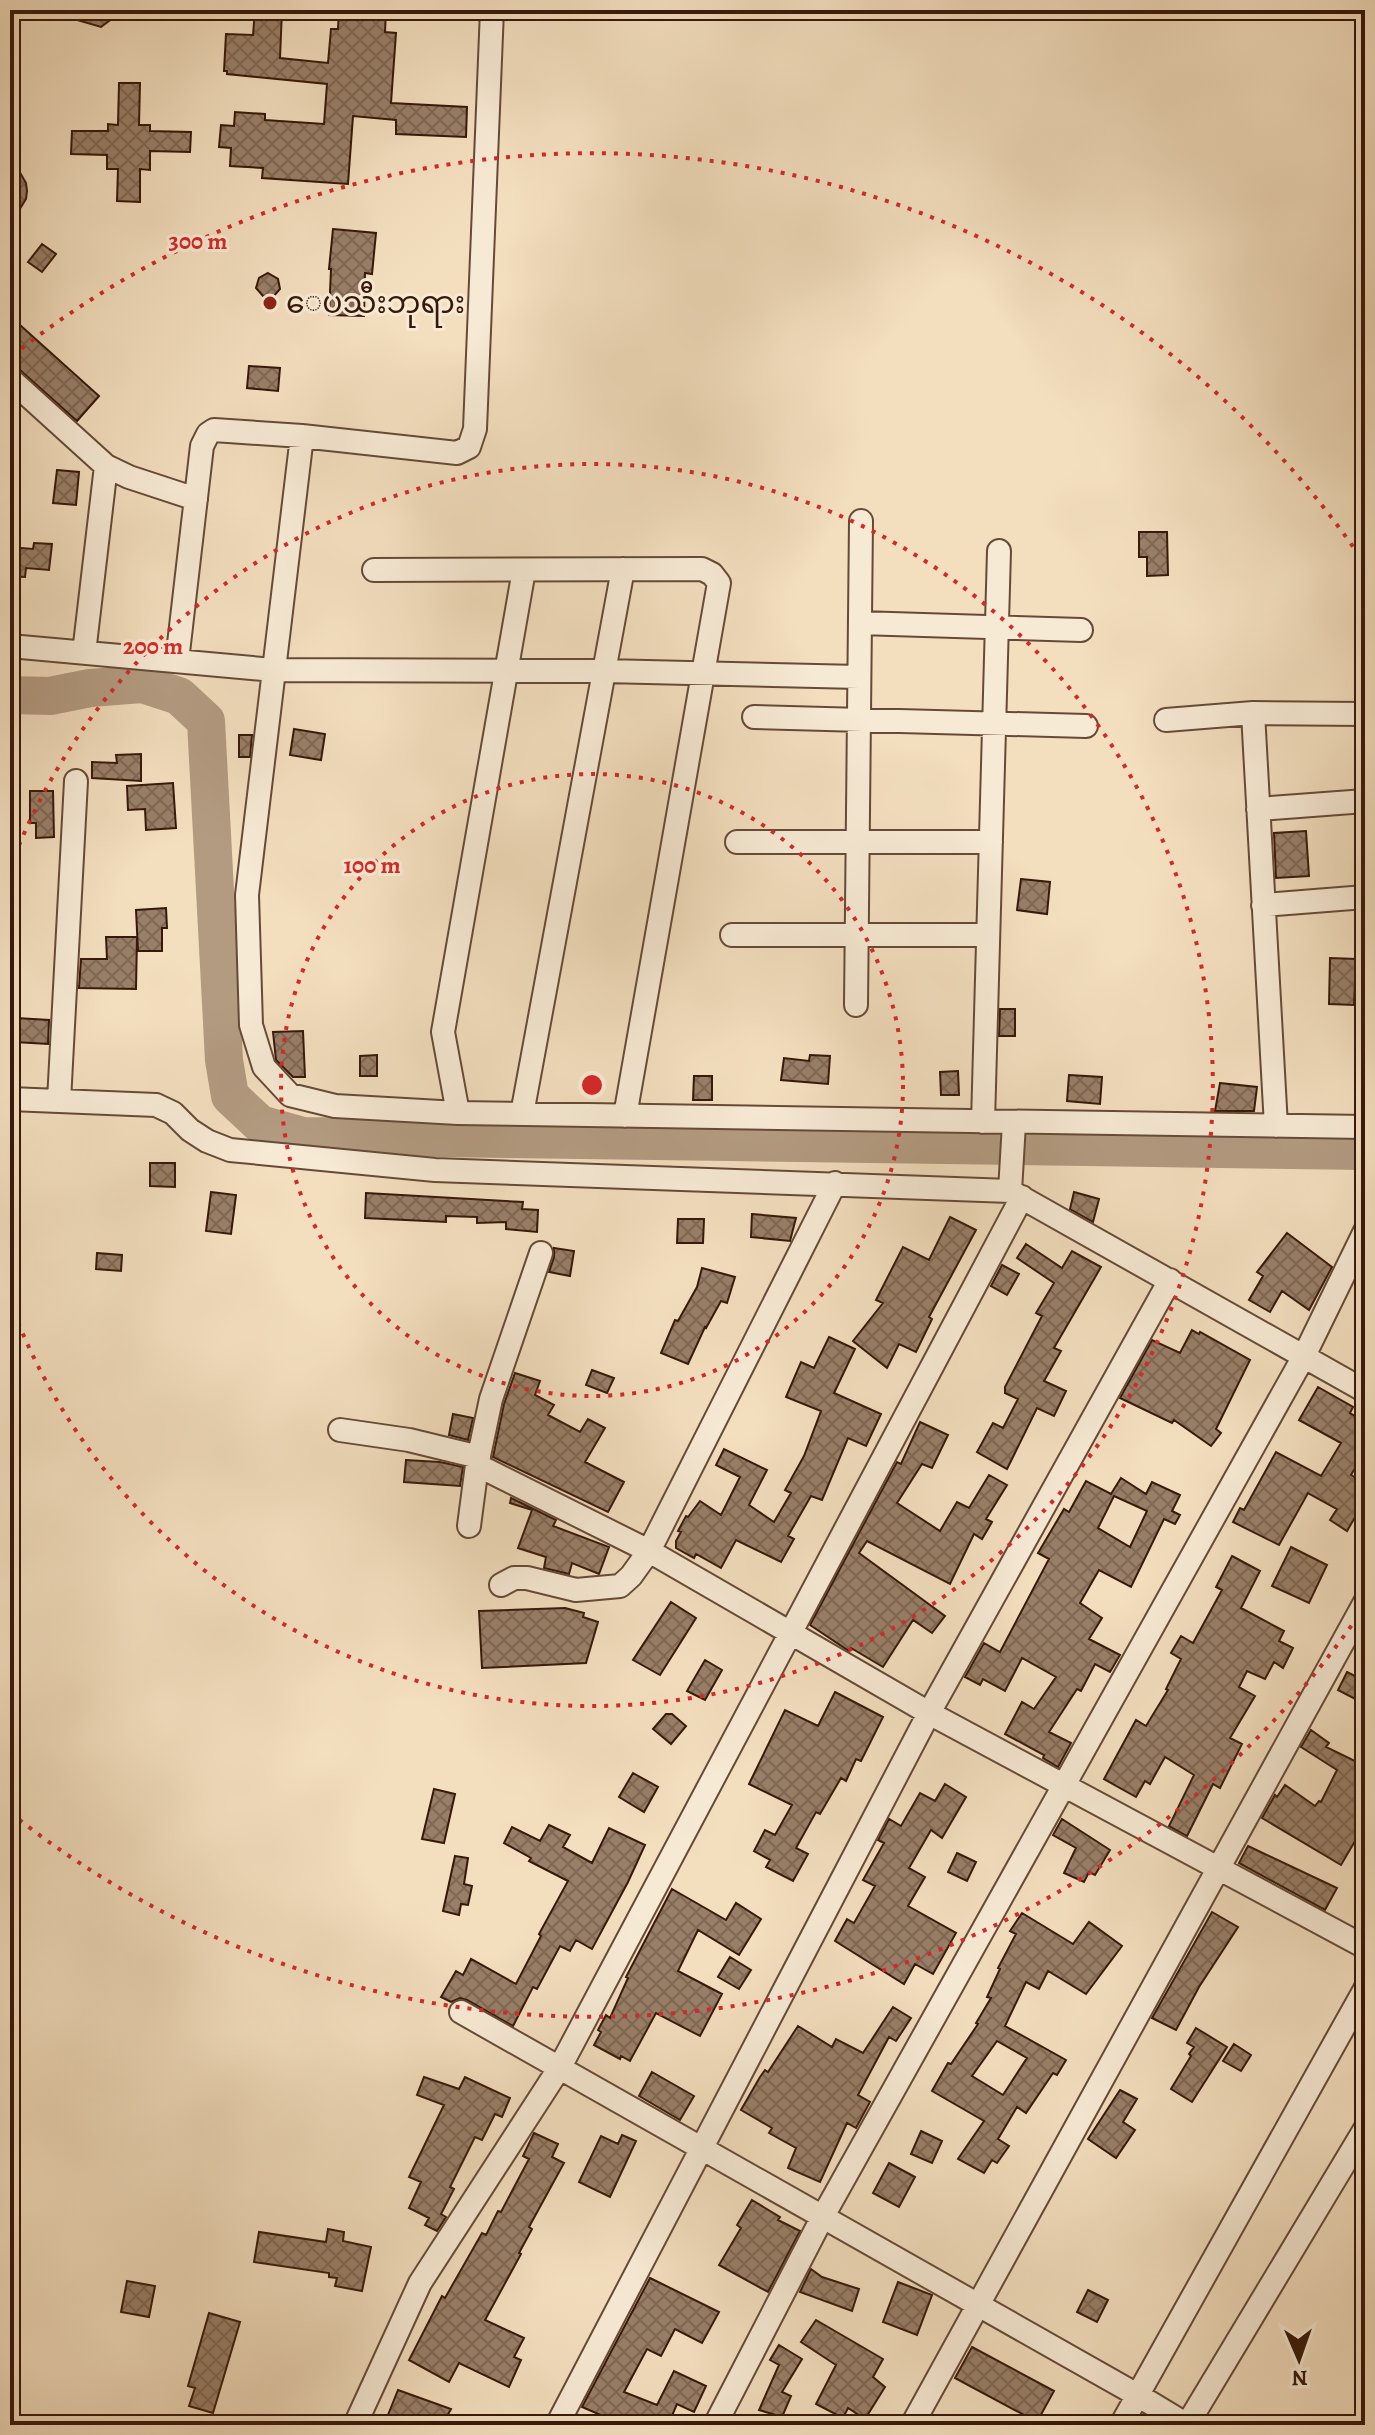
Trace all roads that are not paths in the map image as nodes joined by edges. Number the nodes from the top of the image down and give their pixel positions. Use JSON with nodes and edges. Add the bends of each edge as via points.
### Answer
{"nodes":[{"id":1,"x":492,"y":10,"type":"edge"},
{"id":2,"x":10,"y":379,"type":"edge"},
{"id":3,"x":302,"y":436,"type":"junction"},
{"id":4,"x":106,"y":466,"type":"junction"},
{"id":5,"x":196,"y":499,"type":"junction"},
{"id":6,"x":861,"y":521,"type":"dead end"},
{"id":7,"x":999,"y":551,"type":"dead end"},
{"id":8,"x":623,"y":569,"type":"junction"},
{"id":9,"x":374,"y":570,"type":"dead end"},
{"id":10,"x":524,"y":570,"type":"junction"},
{"id":11,"x":860,"y":623,"type":"junction"},
{"id":12,"x":997,"y":629,"type":"junction"},
{"id":13,"x":1081,"y":630,"type":"dead end"},
{"id":14,"x":10,"y":646,"type":"edge"},
{"id":15,"x":84,"y":653,"type":"junction"},
{"id":16,"x":177,"y":661,"type":"junction"},
{"id":17,"x":274,"y":670,"type":"junction"},
{"id":18,"x":506,"y":671,"type":"junction"},
{"id":19,"x":604,"y":671,"type":"junction"},
{"id":20,"x":703,"y":674,"type":"junction"},
{"id":21,"x":859,"y":677,"type":"junction"},
{"id":22,"x":1253,"y":713,"type":"junction"},
{"id":23,"x":1365,"y":714,"type":"edge"},
{"id":24,"x":754,"y":717,"type":"dead end"},
{"id":25,"x":858,"y":720,"type":"junction"},
{"id":26,"x":1166,"y":720,"type":"dead end"},
{"id":27,"x":994,"y":725,"type":"junction"},
{"id":28,"x":1086,"y":726,"type":"dead end"},
{"id":29,"x":76,"y":781,"type":"dead end"},
{"id":30,"x":1365,"y":801,"type":"edge"},
{"id":31,"x":1258,"y":809,"type":"junction"},
{"id":32,"x":737,"y":842,"type":"dead end"},
{"id":33,"x":991,"y":842,"type":"junction"},
{"id":34,"x":858,"y":843,"type":"junction"},
{"id":35,"x":1365,"y":897,"type":"edge"},
{"id":36,"x":1263,"y":905,"type":"junction"},
{"id":37,"x":732,"y":935,"type":"dead end"},
{"id":38,"x":857,"y":935,"type":"junction"},
{"id":39,"x":988,"y":935,"type":"junction"},
{"id":40,"x":856,"y":1005,"type":"dead end"},
{"id":41,"x":10,"y":1099,"type":"edge"},
{"id":42,"x":59,"y":1101,"type":"junction"},
{"id":43,"x":458,"y":1113,"type":"junction"},
{"id":44,"x":522,"y":1114,"type":"junction"},
{"id":45,"x":625,"y":1116,"type":"junction"},
{"id":46,"x":983,"y":1122,"type":"junction"},
{"id":47,"x":1276,"y":1126,"type":"junction"},
{"id":48,"x":1365,"y":1127,"type":"edge"},
{"id":49,"x":1014,"y":1128,"type":"junction"},
{"id":50,"x":835,"y":1183,"type":"junction"},
{"id":51,"x":1015,"y":1187,"type":"junction"},
{"id":52,"x":1365,"y":1231,"type":"edge"},
{"id":53,"x":541,"y":1253,"type":"dead end"},
{"id":54,"x":1170,"y":1280,"type":"junction"},
{"id":55,"x":1304,"y":1356,"type":"junction"},
{"id":56,"x":1365,"y":1391,"type":"edge"},
{"id":57,"x":340,"y":1430,"type":"dead end"},
{"id":58,"x":478,"y":1461,"type":"junction"},
{"id":59,"x":469,"y":1526,"type":"dead end"},
{"id":60,"x":649,"y":1551,"type":"junction"},
{"id":61,"x":501,"y":1585,"type":"dead end"},
{"id":62,"x":1365,"y":1602,"type":"edge"},
{"id":63,"x":789,"y":1632,"type":"junction"},
{"id":64,"x":929,"y":1713,"type":"junction"},
{"id":65,"x":1064,"y":1787,"type":"junction"},
{"id":66,"x":1219,"y":1869,"type":"junction"},
{"id":67,"x":1365,"y":1947,"type":"edge"},
{"id":68,"x":1365,"y":1989,"type":"edge"},
{"id":69,"x":461,"y":2012,"type":"dead end"},
{"id":70,"x":560,"y":2067,"type":"junction"},
{"id":71,"x":1365,"y":2129,"type":"edge"},
{"id":72,"x":702,"y":2148,"type":"junction"},
{"id":73,"x":822,"y":2218,"type":"junction"},
{"id":74,"x":979,"y":2304,"type":"junction"},
{"id":75,"x":1145,"y":2399,"type":"junction"},
{"id":76,"x":1183,"y":2422,"type":"edge"},
{"id":77,"x":355,"y":2425,"type":"edge"},
{"id":78,"x":557,"y":2425,"type":"edge"},
{"id":79,"x":715,"y":2425,"type":"edge"},
{"id":80,"x":912,"y":2425,"type":"edge"},
{"id":81,"x":1121,"y":2425,"type":"edge"}],
"edges":[{"from":1,"to":3,"type":"street","via":[[475,429],[469,447],[457,453]]},
{"from":2,"to":4,"type":"street"},
{"from":3,"to":5,"type":"street","via":[[214,430],[202,446]]},
{"from":3,"to":17,"type":"street"},
{"from":4,"to":5,"type":"street"},
{"from":4,"to":15,"type":"street"},
{"from":5,"to":16,"type":"street"},
{"from":6,"to":11,"type":"street"},
{"from":7,"to":12,"type":"street"},
{"from":8,"to":10,"type":"street"},
{"from":8,"to":19,"type":"street"},
{"from":8,"to":20,"type":"street","via":[[702,569],[719,583]]},
{"from":9,"to":10,"type":"street"},
{"from":10,"to":18,"type":"street"},
{"from":11,"to":12,"type":"street"},
{"from":11,"to":21,"type":"street"},
{"from":12,"to":13,"type":"street"},
{"from":12,"to":27,"type":"street"},
{"from":14,"to":15,"type":"street"},
{"from":15,"to":16,"type":"street"},
{"from":16,"to":17,"type":"street"},
{"from":17,"to":18,"type":"street"},
{"from":17,"to":43,"type":"street","via":[[247,895],[251,1025],[264,1067],[290,1095],[335,1106]]},
{"from":18,"to":19,"type":"street"},
{"from":18,"to":43,"type":"street","via":[[443,1032]]},
{"from":19,"to":20,"type":"street"},
{"from":19,"to":44,"type":"street"},
{"from":20,"to":21,"type":"street"},
{"from":20,"to":45,"type":"street"},
{"from":21,"to":25,"type":"street"},
{"from":22,"to":23,"type":"street"},
{"from":22,"to":26,"type":"street"},
{"from":22,"to":31,"type":"street"},
{"from":24,"to":25,"type":"street"},
{"from":25,"to":27,"type":"street"},
{"from":25,"to":34,"type":"street"},
{"from":27,"to":28,"type":"street"},
{"from":27,"to":33,"type":"street"},
{"from":29,"to":42,"type":"street"},
{"from":30,"to":31,"type":"street"},
{"from":31,"to":36,"type":"street"},
{"from":32,"to":34,"type":"street"},
{"from":33,"to":34,"type":"street"},
{"from":33,"to":39,"type":"street"},
{"from":34,"to":38,"type":"street"},
{"from":35,"to":36,"type":"street"},
{"from":36,"to":47,"type":"street"},
{"from":37,"to":38,"type":"street"},
{"from":38,"to":39,"type":"street"},
{"from":38,"to":40,"type":"street"},
{"from":39,"to":46,"type":"street"},
{"from":41,"to":42,"type":"street"},
{"from":42,"to":50,"type":"street","via":[[156,1105],[207,1141],[230,1150],[435,1170]]},
{"from":43,"to":44,"type":"street"},
{"from":44,"to":45,"type":"street"},
{"from":45,"to":46,"type":"street"},
{"from":46,"to":49,"type":"street"},
{"from":47,"to":48,"type":"street"},
{"from":47,"to":49,"type":"street"},
{"from":49,"to":51,"type":"street"},
{"from":50,"to":51,"type":"street"},
{"from":50,"to":60,"type":"street"},
{"from":51,"to":54,"type":"street"},
{"from":51,"to":63,"type":"street"},
{"from":52,"to":55,"type":"street"},
{"from":53,"to":58,"type":"street","via":[[491,1399]]},
{"from":54,"to":55,"type":"street"},
{"from":54,"to":64,"type":"street"},
{"from":55,"to":56,"type":"street"},
{"from":55,"to":65,"type":"street"},
{"from":57,"to":58,"type":"street","via":[[409,1440]]},
{"from":58,"to":59,"type":"street"},
{"from":58,"to":60,"type":"street"},
{"from":60,"to":61,"type":"street","via":[[620,1586],[576,1590],[527,1578]]},
{"from":60,"to":63,"type":"street"},
{"from":62,"to":66,"type":"street"},
{"from":63,"to":64,"type":"street"},
{"from":63,"to":70,"type":"street"},
{"from":64,"to":65,"type":"street"},
{"from":64,"to":72,"type":"street"},
{"from":65,"to":66,"type":"street"},
{"from":65,"to":73,"type":"street"},
{"from":66,"to":67,"type":"street"},
{"from":66,"to":74,"type":"street"},
{"from":68,"to":75,"type":"street","via":[[1158,2356]]},
{"from":69,"to":70,"type":"street"},
{"from":70,"to":72,"type":"street"},
{"from":70,"to":77,"type":"street","via":[[420,2283]]},
{"from":71,"to":76,"type":"street"},
{"from":72,"to":73,"type":"street"},
{"from":72,"to":78,"type":"street"},
{"from":73,"to":74,"type":"street"},
{"from":73,"to":79,"type":"street"},
{"from":74,"to":75,"type":"street"},
{"from":74,"to":80,"type":"street"},
{"from":75,"to":76,"type":"street"},
{"from":75,"to":81,"type":"street"}]}
